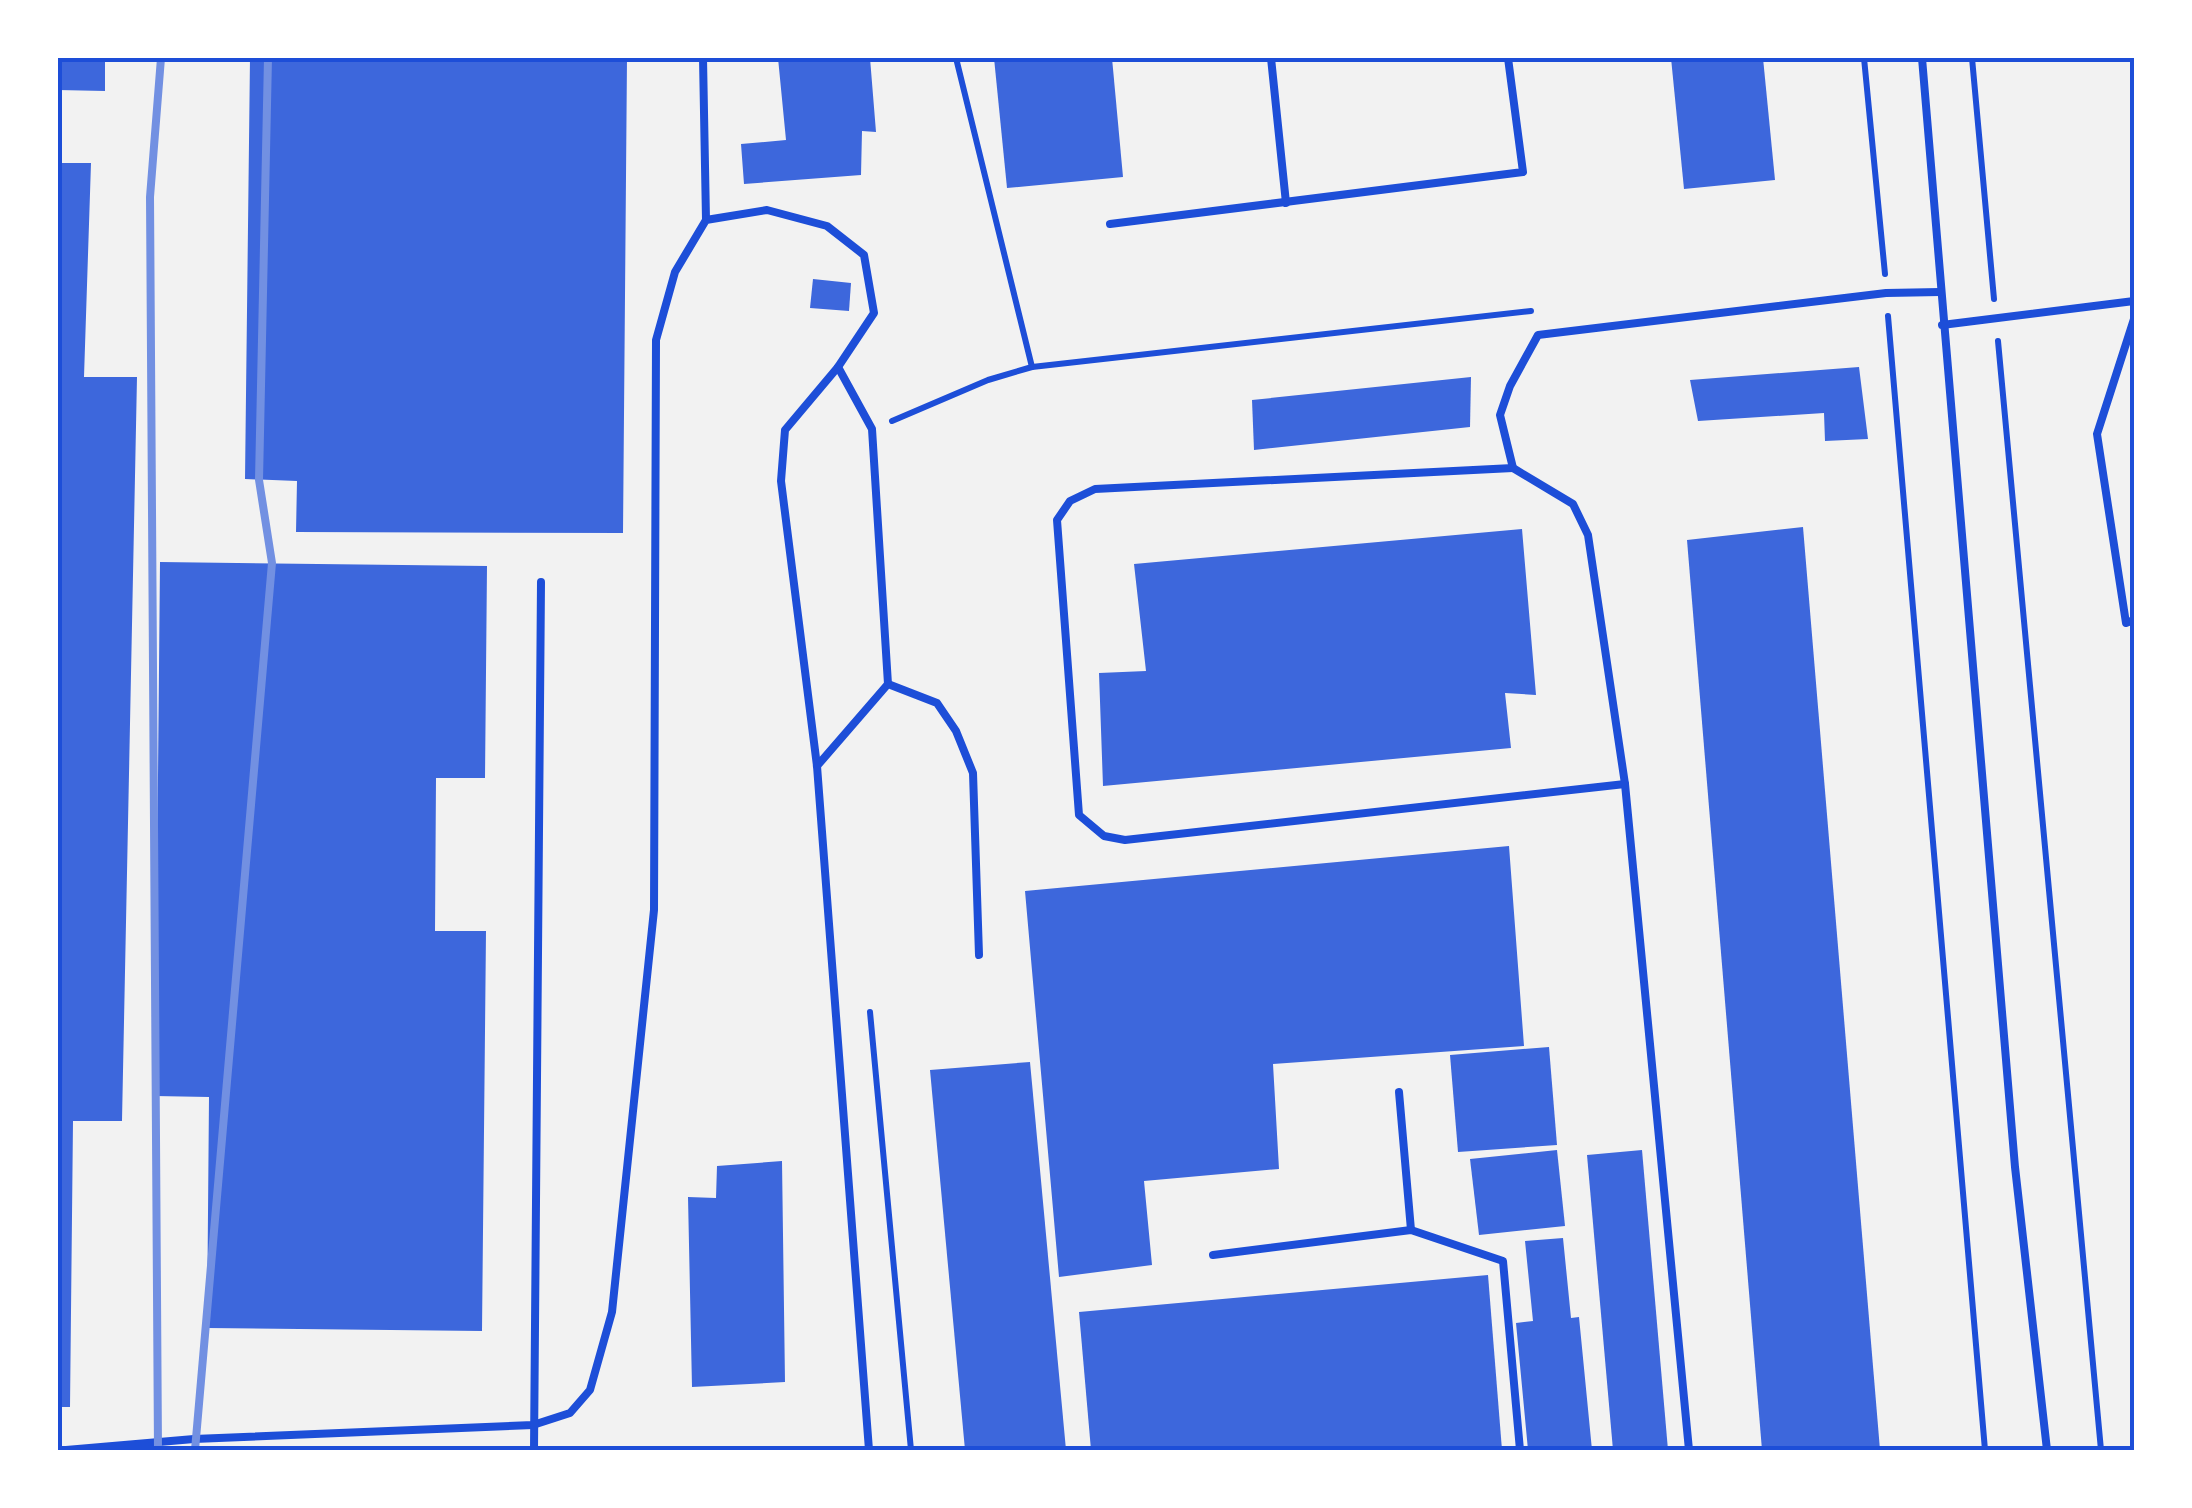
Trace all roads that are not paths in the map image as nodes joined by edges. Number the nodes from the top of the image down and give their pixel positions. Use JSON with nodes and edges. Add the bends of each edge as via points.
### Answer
{"nodes":[{"id":1,"x":703,"y":58,"type":"edge"},
{"id":2,"x":1271,"y":58,"type":"edge"},
{"id":3,"x":1508,"y":58,"type":"edge"},
{"id":4,"x":1922,"y":58,"type":"edge"},
{"id":5,"x":1286,"y":203,"type":"junction"},
{"id":6,"x":706,"y":220,"type":"junction"},
{"id":7,"x":1110,"y":224,"type":"dead end"},
{"id":8,"x":1940,"y":292,"type":"junction"},
{"id":9,"x":2134,"y":301,"type":"edge"},
{"id":10,"x":2134,"y":318,"type":"edge"},
{"id":11,"x":1942,"y":325,"type":"junction"},
{"id":12,"x":838,"y":367,"type":"junction"},
{"id":13,"x":1513,"y":468,"type":"junction"},
{"id":14,"x":541,"y":582,"type":"dead end"},
{"id":15,"x":2134,"y":620,"type":"edge"},
{"id":16,"x":888,"y":684,"type":"junction"},
{"id":17,"x":817,"y":766,"type":"junction"},
{"id":18,"x":1625,"y":784,"type":"junction"},
{"id":19,"x":979,"y":955,"type":"dead end"},
{"id":20,"x":1398,"y":1092,"type":"dead end"},
{"id":21,"x":1412,"y":1230,"type":"junction"},
{"id":22,"x":1213,"y":1255,"type":"dead end"},
{"id":23,"x":533,"y":1425,"type":"junction"},
{"id":24,"x":66,"y":1450,"type":"edge"},
{"id":25,"x":534,"y":1450,"type":"edge"},
{"id":26,"x":869,"y":1450,"type":"edge"},
{"id":27,"x":1520,"y":1450,"type":"edge"},
{"id":28,"x":1690,"y":1450,"type":"edge"},
{"id":29,"x":2048,"y":1450,"type":"edge"}],
"edges":[{"from":1,"to":6,"type":"lane"},
{"from":2,"to":5,"type":"lane"},
{"from":3,"to":5,"type":"lane","via":[[1523,172]]},
{"from":4,"to":8,"type":"lane"},
{"from":5,"to":7,"type":"lane"},
{"from":6,"to":12,"type":"lane","via":[[767,210],[827,226],[864,255],[874,313]]},
{"from":6,"to":23,"type":"lane","via":[[674,272],[656,340],[654,910],[612,1312],[590,1390],[570,1413]]},
{"from":8,"to":11,"type":"lane"},
{"from":8,"to":13,"type":"lane","via":[[1538,335],[1500,415]]},
{"from":9,"to":11,"type":"lane"},
{"from":10,"to":15,"type":"lane","via":[[2097,434],[2126,623]]},
{"from":11,"to":29,"type":"lane","via":[[2015,1167]]},
{"from":12,"to":16,"type":"lane","via":[[872,429]]},
{"from":12,"to":17,"type":"lane","via":[[785,430],[781,481]]},
{"from":13,"to":18,"type":"lane","via":[[1573,504],[1588,536]]},
{"from":13,"to":18,"type":"lane","via":[[1095,489],[1070,502],[1057,520],[1079,815],[1104,836],[1126,840]]},
{"from":14,"to":23,"type":"lane"},
{"from":16,"to":17,"type":"lane"},
{"from":16,"to":19,"type":"lane","via":[[937,702],[973,773]]},
{"from":17,"to":26,"type":"lane"},
{"from":18,"to":28,"type":"lane"},
{"from":20,"to":21,"type":"lane"},
{"from":21,"to":22,"type":"lane"},
{"from":21,"to":27,"type":"lane","via":[[1503,1261]]},
{"from":23,"to":24,"type":"lane"},
{"from":23,"to":25,"type":"lane"}]}
